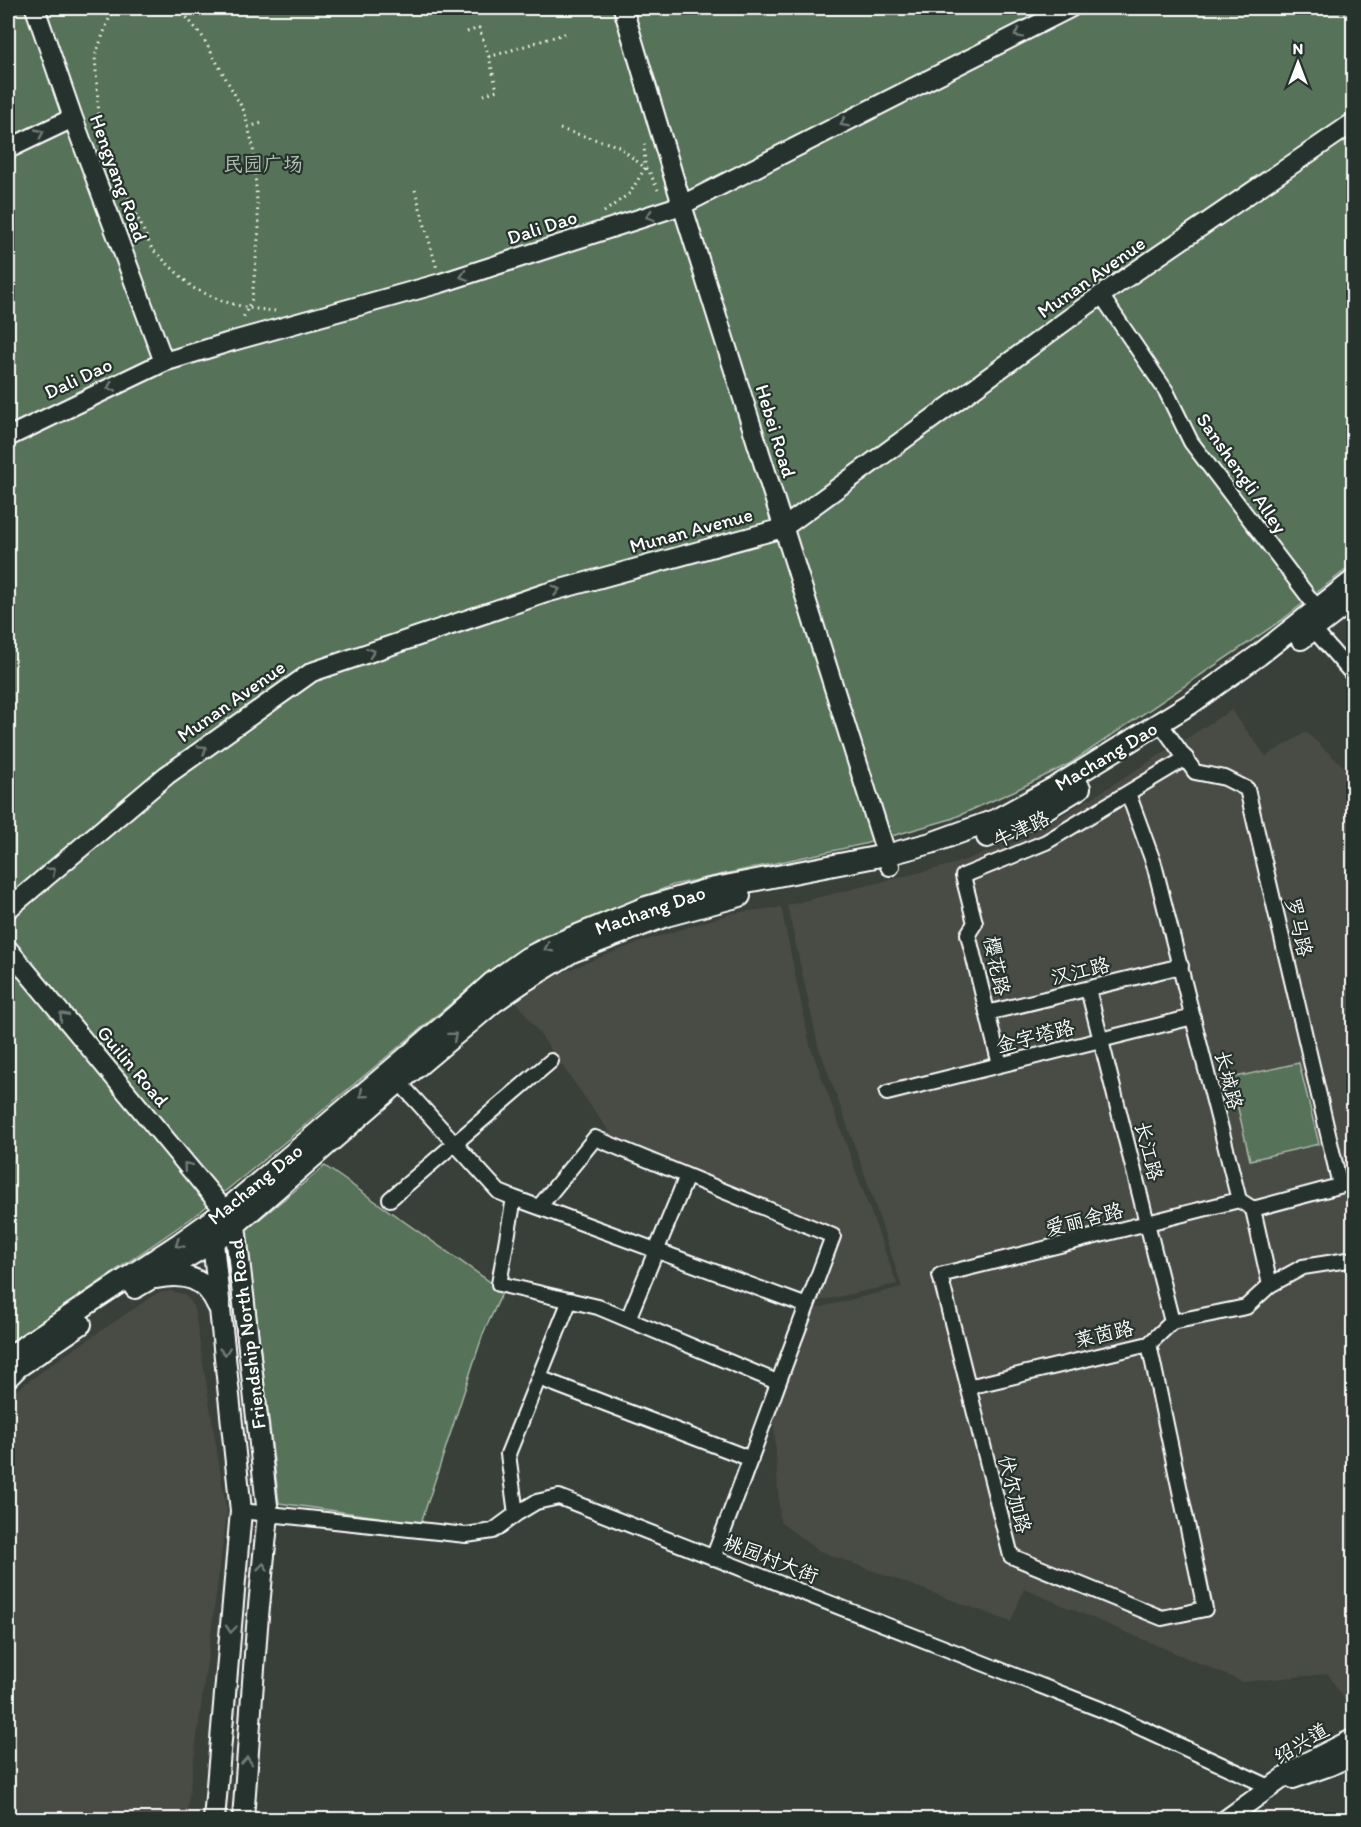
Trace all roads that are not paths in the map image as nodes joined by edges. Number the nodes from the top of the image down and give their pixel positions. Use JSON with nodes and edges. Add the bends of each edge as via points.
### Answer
{"nodes":[{"id":1,"x":35,"y":8,"type":"edge"},
{"id":2,"x":623,"y":8,"type":"edge"},
{"id":3,"x":1070,"y":8,"type":"edge"},
{"id":4,"x":73,"y":118,"type":"junction"},
{"id":5,"x":1353,"y":122,"type":"edge"},
{"id":6,"x":8,"y":148,"type":"edge"},
{"id":7,"x":675,"y":208,"type":"junction"},
{"id":8,"x":1101,"y":295,"type":"junction"},
{"id":9,"x":164,"y":362,"type":"junction"},
{"id":10,"x":8,"y":437,"type":"edge"},
{"id":11,"x":783,"y":528,"type":"junction"},
{"id":12,"x":1353,"y":580,"type":"edge"},
{"id":13,"x":1353,"y":598,"type":"edge"},
{"id":14,"x":1312,"y":619,"type":"junction"},
{"id":15,"x":1353,"y":676,"type":"edge"},
{"id":16,"x":1164,"y":729,"type":"junction"},
{"id":17,"x":1186,"y":758,"type":"junction"},
{"id":18,"x":1128,"y":793,"type":"junction"},
{"id":19,"x":888,"y":861,"type":"junction"},
{"id":20,"x":963,"y":876,"type":"joint"},
{"id":21,"x":8,"y":909,"type":"edge"},
{"id":22,"x":8,"y":949,"type":"edge"},
{"id":23,"x":1181,"y":966,"type":"junction"},
{"id":24,"x":1088,"y":989,"type":"junction"},
{"id":25,"x":987,"y":1013,"type":"junction"},
{"id":26,"x":1193,"y":1017,"type":"junction"},
{"id":27,"x":1101,"y":1040,"type":"junction"},
{"id":28,"x":551,"y":1061,"type":"dead end"},
{"id":29,"x":1000,"y":1065,"type":"junction"},
{"id":30,"x":399,"y":1082,"type":"junction"},
{"id":31,"x":887,"y":1093,"type":"dead end"},
{"id":32,"x":455,"y":1143,"type":"junction"},
{"id":33,"x":687,"y":1176,"type":"junction"},
{"id":34,"x":1346,"y":1184,"type":"edge"},
{"id":35,"x":514,"y":1198,"type":"junction"},
{"id":36,"x":390,"y":1199,"type":"dead end"},
{"id":37,"x":1239,"y":1200,"type":"junction"},
{"id":38,"x":539,"y":1207,"type":"junction"},
{"id":39,"x":1253,"y":1209,"type":"junction"},
{"id":40,"x":230,"y":1218,"type":"junction"},
{"id":41,"x":1147,"y":1223,"type":"junction"},
{"id":42,"x":213,"y":1242,"type":"junction"},
{"id":43,"x":656,"y":1250,"type":"junction"},
{"id":44,"x":1353,"y":1259,"type":"edge"},
{"id":45,"x":940,"y":1275,"type":"joint"},
{"id":46,"x":148,"y":1280,"type":"junction"},
{"id":47,"x":1270,"y":1285,"type":"junction"},
{"id":48,"x":570,"y":1300,"type":"junction"},
{"id":49,"x":807,"y":1306,"type":"junction"},
{"id":50,"x":222,"y":1315,"type":"junction"},
{"id":51,"x":628,"y":1319,"type":"junction"},
{"id":52,"x":1172,"y":1322,"type":"junction"},
{"id":53,"x":1149,"y":1344,"type":"junction"},
{"id":54,"x":8,"y":1359,"type":"edge"},
{"id":55,"x":8,"y":1377,"type":"edge"},
{"id":56,"x":539,"y":1378,"type":"junction"},
{"id":57,"x":777,"y":1382,"type":"junction"},
{"id":58,"x":968,"y":1387,"type":"junction"},
{"id":59,"x":751,"y":1459,"type":"junction"},
{"id":60,"x":241,"y":1511,"type":"junction"},
{"id":61,"x":268,"y":1514,"type":"junction"},
{"id":62,"x":516,"y":1514,"type":"junction"},
{"id":63,"x":713,"y":1558,"type":"junction"},
{"id":64,"x":1353,"y":1738,"type":"edge"},
{"id":65,"x":1353,"y":1755,"type":"edge"},
{"id":66,"x":1272,"y":1788,"type":"junction"},
{"id":67,"x":214,"y":1820,"type":"edge"},
{"id":68,"x":243,"y":1820,"type":"edge"},
{"id":69,"x":1225,"y":1820,"type":"edge"}],
"edges":[{"from":1,"to":4,"type":"street","name":"Hengyang Road"},
{"from":2,"to":7,"type":"street","name":"Hebei Road"},
{"from":3,"to":7,"type":"street","name":"Dali Dao","one_way":true},
{"from":6,"to":4,"type":"street","one_way":true},
{"from":4,"to":9,"type":"street","name":"Hengyang Road"},
{"from":5,"to":8,"type":"street","name":"Munan Avenue"},
{"from":7,"to":9,"type":"street","name":"Dali Dao","one_way":true,"via":[[441,283]]},
{"from":7,"to":11,"type":"street","name":"Hebei Road"},
{"from":8,"to":11,"type":"street","name":"Munan Avenue"},
{"from":8,"to":14,"type":"street","name":"Sanshengli Alley","via":[[1166,391],[1191,442]]},
{"from":9,"to":10,"type":"street","name":"Dali Dao","one_way":true},
{"from":11,"to":19,"type":"street","name":"Hebei Road"},
{"from":21,"to":11,"type":"street","name":"Munan Avenue","one_way":true,"via":[[167,775],[312,672],[546,593]]},
{"from":12,"to":14,"type":"main road","name":"Machang Dao"},
{"from":13,"to":14,"type":"main road","name":"Machang Dao"},
{"from":14,"to":15,"type":"street","name":"Sanshengli Alley"},
{"from":14,"to":16,"type":"main road","name":"Machang Dao"},
{"from":16,"to":17,"type":"street","name":"罗马路"},
{"from":16,"to":19,"type":"main road","name":"Machang Dao","via":[[995,820]]},
{"from":17,"to":18,"type":"street","name":"牛津路"},
{"from":17,"to":34,"type":"street","name":"罗马路","via":[[1195,772],[1225,778],[1247,789]]},
{"from":18,"to":20,"type":"street","name":"牛津路","via":[[1046,842]]},
{"from":18,"to":23,"type":"street","name":"长城路","via":[[1154,864]]},
{"from":30,"to":19,"type":"main road","name":"Machang Dao","one_way":true,"via":[[494,1002],[572,952],[703,905]]},
{"from":19,"to":40,"type":"main road","name":"Machang Dao","one_way":true,"via":[[705,890],[646,907],[527,958],[493,982]]},
{"from":20,"to":25,"type":"street","name":"樱花路","via":[[975,923],[968,934]]},
{"from":40,"to":22,"type":"street","name":"Guilin Road","one_way":true},
{"from":23,"to":24,"type":"street","name":"汉江路"},
{"from":23,"to":26,"type":"street","name":"长城路"},
{"from":24,"to":25,"type":"street","name":"汉江路"},
{"from":24,"to":27,"type":"street","name":"长江路"},
{"from":25,"to":29,"type":"street","name":"樱花路"},
{"from":26,"to":27,"type":"street","name":"金字塔路"},
{"from":26,"to":37,"type":"street","name":"长城路"},
{"from":27,"to":29,"type":"street","name":"金字塔路"},
{"from":27,"to":41,"type":"street","name":"长江路"},
{"from":28,"to":32,"type":"street"},
{"from":29,"to":31,"type":"street","name":"金字塔路"},
{"from":30,"to":32,"type":"street"},
{"from":30,"to":40,"type":"main road","name":"Machang Dao"},
{"from":32,"to":35,"type":"street","via":[[499,1192]]},
{"from":32,"to":36,"type":"street"},
{"from":33,"to":38,"type":"street","via":[[595,1138]]},
{"from":33,"to":43,"type":"street"},
{"from":33,"to":49,"type":"street","via":[[833,1236]]},
{"from":34,"to":39,"type":"street"},
{"from":35,"to":38,"type":"street"},
{"from":35,"to":48,"type":"street","via":[[499,1284]]},
{"from":37,"to":39,"type":"street"},
{"from":37,"to":41,"type":"street","name":"爱丽舍路"},
{"from":38,"to":43,"type":"street"},
{"from":39,"to":47,"type":"street"},
{"from":40,"to":42,"type":"main road","name":"Friendship North Road"},
{"from":40,"to":54,"type":"main road","name":"Machang Dao","one_way":true,"via":[[180,1243]]},
{"from":40,"to":61,"type":"main road","name":"Friendship North Road"},
{"from":41,"to":45,"type":"street","name":"爱丽舍路"},
{"from":41,"to":52,"type":"street","name":"长江路"},
{"from":42,"to":46,"type":"main road","name":"Machang Dao"},
{"from":42,"to":50,"type":"main road","name":"Friendship North Road"},
{"from":43,"to":49,"type":"street"},
{"from":43,"to":51,"type":"street"},
{"from":44,"to":47,"type":"street","via":[[1303,1267]]},
{"from":45,"to":58,"type":"street","name":"伏尔加路"},
{"from":46,"to":50,"type":"main road","via":[[187,1276],[204,1285]]},
{"from":46,"to":55,"type":"main road","name":"Machang Dao"},
{"from":47,"to":52,"type":"street","via":[[1246,1307]]},
{"from":48,"to":51,"type":"street"},
{"from":48,"to":56,"type":"street"},
{"from":49,"to":57,"type":"street"},
{"from":50,"to":60,"type":"main road","name":"Friendship North Road","one_way":true},
{"from":51,"to":57,"type":"street"},
{"from":52,"to":53,"type":"street","name":"莱茵路"},
{"from":53,"to":58,"type":"street","name":"莱茵路"},
{"from":53,"to":58,"type":"street","name":"伏尔加路","via":[[1205,1609],[1162,1618],[1011,1556]]},
{"from":56,"to":59,"type":"street"},
{"from":56,"to":62,"type":"street","via":[[508,1454]]},
{"from":57,"to":59,"type":"street"},
{"from":59,"to":63,"type":"street"},
{"from":60,"to":61,"type":"street","name":"桃园村大街"},
{"from":60,"to":67,"type":"main road","name":"Friendship North Road","one_way":true},
{"from":61,"to":62,"type":"street","name":"桃园村大街","via":[[466,1535],[493,1532]]},
{"from":68,"to":61,"type":"main road","name":"Friendship North Road","one_way":true},
{"from":62,"to":63,"type":"street","name":"桃园村大街","via":[[536,1502],[560,1497]]},
{"from":63,"to":66,"type":"street","name":"桃园村大街","via":[[1100,1709]]},
{"from":64,"to":66,"type":"street","name":"绍兴道","via":[[1304,1763]]},
{"from":65,"to":66,"type":"street","name":"绍兴道"},
{"from":66,"to":69,"type":"street","name":"绍兴道"}]}
